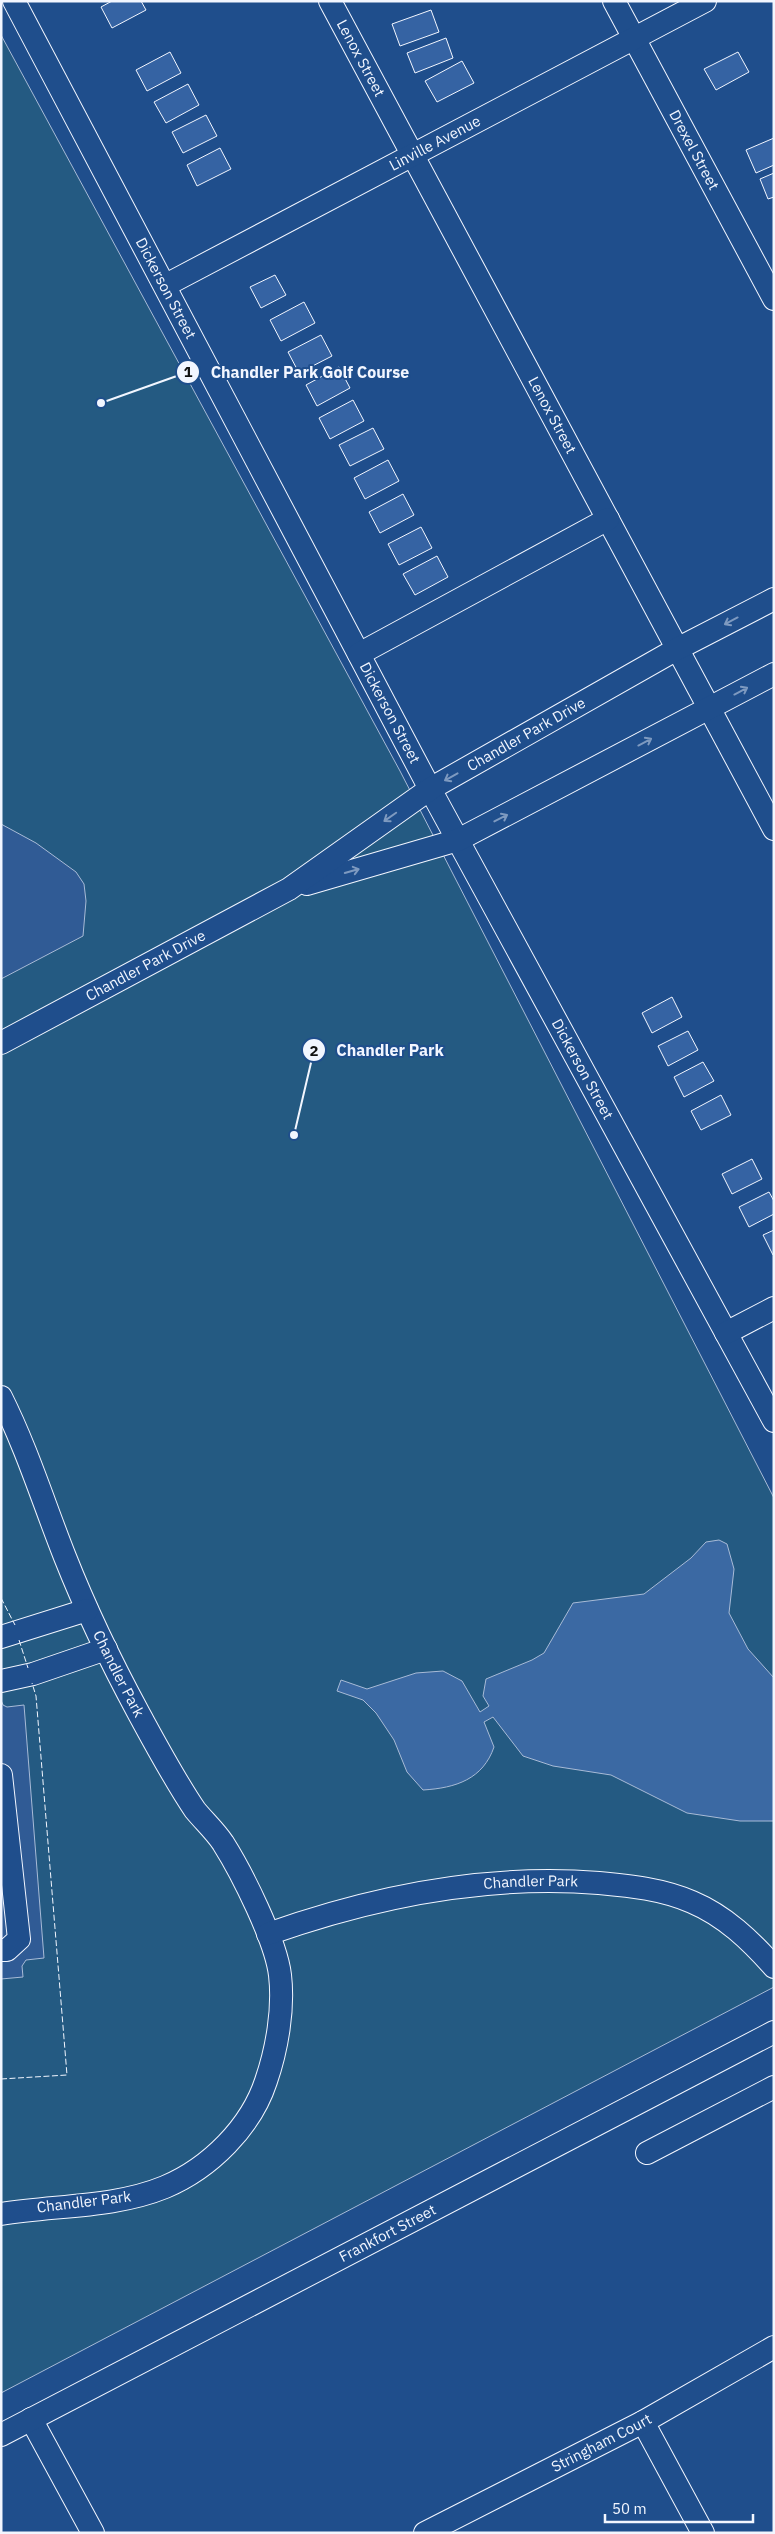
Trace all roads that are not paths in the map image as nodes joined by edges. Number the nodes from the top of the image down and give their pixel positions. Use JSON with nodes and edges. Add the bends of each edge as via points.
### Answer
{"nodes":[{"id":1,"x":14,"y":1,"type":"edge"},
{"id":2,"x":330,"y":1,"type":"edge"},
{"id":3,"x":614,"y":1,"type":"edge"},
{"id":4,"x":705,"y":1,"type":"edge"},
{"id":5,"x":634,"y":38,"type":"junction"},
{"id":6,"x":413,"y":155,"type":"junction"},
{"id":7,"x":166,"y":285,"type":"junction"},
{"id":8,"x":774,"y":299,"type":"edge"},
{"id":9,"x":608,"y":519,"type":"junction"},
{"id":10,"x":774,"y":598,"type":"edge"},
{"id":11,"x":677,"y":649,"type":"junction"},
{"id":12,"x":359,"y":654,"type":"junction"},
{"id":13,"x":774,"y":674,"type":"edge"},
{"id":14,"x":709,"y":709,"type":"junction"},
{"id":15,"x":430,"y":789,"type":"junction"},
{"id":16,"x":774,"y":829,"type":"edge"},
{"id":17,"x":458,"y":840,"type":"junction"},
{"id":18,"x":289,"y":889,"type":"junction"},
{"id":19,"x":1,"y":1043,"type":"edge"},
{"id":20,"x":774,"y":1308,"type":"edge"},
{"id":21,"x":726,"y":1333,"type":"junction"},
{"id":22,"x":1,"y":1397,"type":"edge"},
{"id":23,"x":774,"y":1421,"type":"edge"},
{"id":24,"x":88,"y":1610,"type":"junction"},
{"id":25,"x":1,"y":1637,"type":"edge"},
{"id":26,"x":106,"y":1649,"type":"junction"},
{"id":27,"x":1,"y":1681,"type":"edge"},
{"id":28,"x":1,"y":1775,"type":"edge"},
{"id":29,"x":268,"y":1934,"type":"junction"},
{"id":30,"x":1,"y":1950,"type":"edge"},
{"id":31,"x":774,"y":1968,"type":"edge"},
{"id":32,"x":774,"y":2032,"type":"edge"},
{"id":33,"x":774,"y":2087,"type":"edge"},
{"id":34,"x":647,"y":2153,"type":"dead end"},
{"id":35,"x":1,"y":2214,"type":"edge"},
{"id":36,"x":774,"y":2347,"type":"edge"},
{"id":37,"x":31,"y":2419,"type":"junction"},
{"id":38,"x":643,"y":2422,"type":"junction"},
{"id":39,"x":1,"y":2435,"type":"edge"},
{"id":40,"x":452,"y":2526,"type":"edge"},
{"id":41,"x":92,"y":2533,"type":"edge"},
{"id":42,"x":425,"y":2533,"type":"edge"},
{"id":43,"x":703,"y":2533,"type":"edge"}],
"edges":[{"from":1,"to":7,"type":"street","name":"Dickerson Street"},
{"from":2,"to":6,"type":"street","name":"Lenox Street"},
{"from":3,"to":5,"type":"street","name":"Drexel Street"},
{"from":4,"to":5,"type":"street","name":"Linville Avenue"},
{"from":5,"to":6,"type":"street","name":"Linville Avenue"},
{"from":5,"to":8,"type":"street","name":"Drexel Street"},
{"from":6,"to":7,"type":"street","name":"Linville Avenue"},
{"from":6,"to":9,"type":"street","name":"Lenox Street"},
{"from":7,"to":12,"type":"street","name":"Dickerson Street"},
{"from":9,"to":11,"type":"street","name":"Lenox Street"},
{"from":9,"to":12,"type":"street"},
{"from":10,"to":11,"type":"street","name":"Chandler Park Drive","one_way":true},
{"from":11,"to":14,"type":"street","name":"Lenox Street"},
{"from":11,"to":15,"type":"street","name":"Chandler Park Drive","one_way":true},
{"from":12,"to":15,"type":"street","name":"Dickerson Street"},
{"from":14,"to":13,"type":"street","name":"Chandler Park Drive","one_way":true},
{"from":14,"to":16,"type":"street","name":"Lenox Street"},
{"from":17,"to":14,"type":"street","name":"Chandler Park Drive","one_way":true},
{"from":15,"to":17,"type":"street","name":"Dickerson Street"},
{"from":15,"to":18,"type":"street","name":"Chandler Park Drive","one_way":true},
{"from":18,"to":17,"type":"street","name":"Chandler Park Drive","one_way":true},
{"from":17,"to":21,"type":"street","name":"Dickerson Street"},
{"from":18,"to":19,"type":"street","name":"Chandler Park Drive"},
{"from":20,"to":21,"type":"street"},
{"from":21,"to":23,"type":"street","name":"Dickerson Street"},
{"from":22,"to":24,"type":"street","name":"Chandler Park","via":[[18,1431]]},
{"from":24,"to":25,"type":"street"},
{"from":24,"to":26,"type":"street","name":"Chandler Park"},
{"from":26,"to":27,"type":"street","via":[[33,1674]]},
{"from":26,"to":29,"type":"street","name":"Chandler Park","via":[[171,1770],[196,1810],[222,1842]]},
{"from":28,"to":30,"type":"street","via":[[19,1939],[7,1950]]},
{"from":29,"to":31,"type":"street","name":"Chandler Park","via":[[357,1905],[439,1889],[501,1882],[581,1882],[639,1887],[666,1892],[692,1902],[739,1931]]},
{"from":29,"to":35,"type":"street","name":"Chandler Park","via":[[280,1973],[281,1990],[278,2032],[269,2074],[262,2096],[242,2126],[220,2150],[196,2170],[135,2197]]},
{"from":32,"to":37,"type":"street","name":"Frankfort Street"},
{"from":33,"to":34,"type":"street"},
{"from":36,"to":38,"type":"street","name":"Stringham Court"},
{"from":37,"to":39,"type":"street","name":"Frankfort Street"},
{"from":37,"to":41,"type":"street"},
{"from":38,"to":40,"type":"street","name":"Stringham Court"},
{"from":38,"to":43,"type":"street"},
{"from":40,"to":42,"type":"street","name":"Stringham Court"}]}
